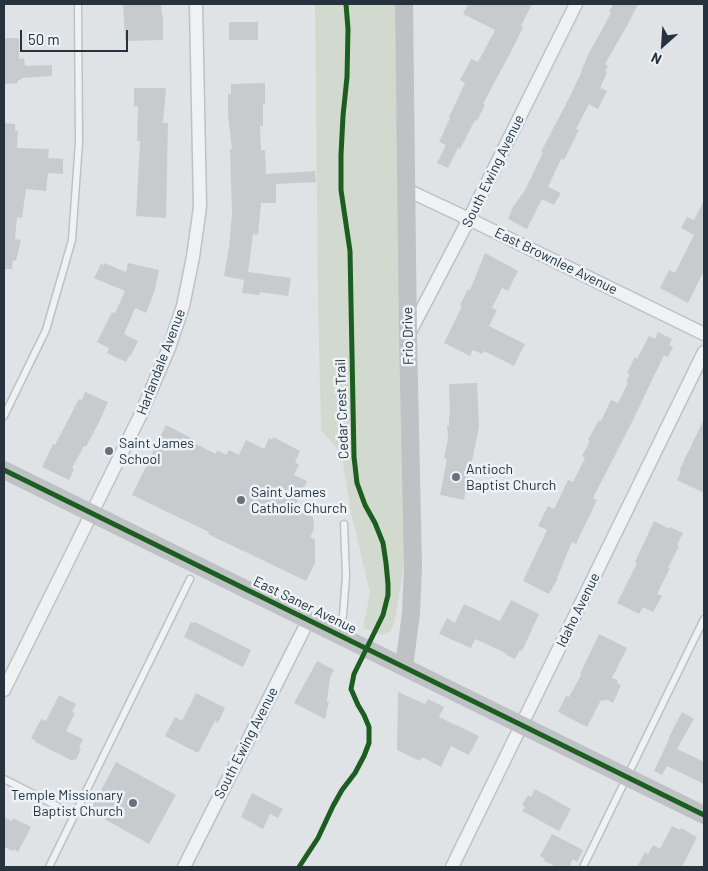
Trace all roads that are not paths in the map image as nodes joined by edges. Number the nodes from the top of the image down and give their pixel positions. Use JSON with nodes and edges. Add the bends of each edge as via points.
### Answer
{"nodes":[{"id":1,"x":78,"y":4,"type":"edge"},
{"id":2,"x":196,"y":4,"type":"edge"},
{"id":3,"x":404,"y":4,"type":"edge"},
{"id":4,"x":576,"y":4,"type":"edge"},
{"id":5,"x":407,"y":190,"type":"junction"},
{"id":6,"x":469,"y":219,"type":"junction"},
{"id":7,"x":704,"y":334,"type":"edge"},
{"id":8,"x":408,"y":336,"type":"junction"},
{"id":9,"x":704,"y":352,"type":"edge"},
{"id":10,"x":4,"y":416,"type":"edge"},
{"id":11,"x":4,"y":470,"type":"edge"},
{"id":12,"x":92,"y":513,"type":"junction"},
{"id":13,"x":344,"y":524,"type":"dead end"},
{"id":14,"x":190,"y":579,"type":"dead end"},
{"id":15,"x":308,"y":619,"type":"junction"},
{"id":16,"x":704,"y":619,"type":"edge"},
{"id":17,"x":335,"y":633,"type":"junction"},
{"id":18,"x":404,"y":667,"type":"junction"},
{"id":19,"x":4,"y":690,"type":"edge"},
{"id":20,"x":521,"y":726,"type":"junction"},
{"id":21,"x":627,"y":777,"type":"junction"},
{"id":22,"x":4,"y":779,"type":"edge"},
{"id":23,"x":57,"y":806,"type":"dead end"},
{"id":24,"x":704,"y":815,"type":"edge"},
{"id":25,"x":49,"y":867,"type":"edge"},
{"id":26,"x":184,"y":867,"type":"edge"},
{"id":27,"x":452,"y":867,"type":"edge"},
{"id":28,"x":583,"y":867,"type":"edge"}],
"edges":[{"from":1,"to":10,"type":"lane","via":[[79,142],[72,240],[46,330]]},
{"from":2,"to":12,"type":"street","name":"Harlandale Avenue","via":[[200,207],[190,273],[169,348]]},
{"from":3,"to":5,"type":"street","name":"Frio Drive"},
{"from":4,"to":6,"type":"street","name":"South Ewing Avenue"},
{"from":5,"to":6,"type":"street","name":"East Brownlee Avenue"},
{"from":5,"to":8,"type":"street","name":"Frio Drive"},
{"from":6,"to":7,"type":"street","name":"East Brownlee Avenue"},
{"from":6,"to":8,"type":"street","name":"South Ewing Avenue"},
{"from":8,"to":18,"type":"street","name":"Frio Drive","via":[[413,566]]},
{"from":9,"to":20,"type":"street","name":"Idaho Avenue"},
{"from":11,"to":12,"type":"street","name":"East Saner Avenue"},
{"from":12,"to":15,"type":"street","name":"East Saner Avenue"},
{"from":12,"to":19,"type":"street","name":"Harlandale Avenue"},
{"from":13,"to":17,"type":"lane","via":[[346,576],[343,616]]},
{"from":14,"to":25,"type":"lane"},
{"from":15,"to":17,"type":"street","name":"East Saner Avenue"},
{"from":15,"to":26,"type":"street","name":"South Ewing Avenue"},
{"from":16,"to":21,"type":"lane"},
{"from":17,"to":18,"type":"street","name":"East Saner Avenue"},
{"from":18,"to":20,"type":"street","name":"East Saner Avenue"},
{"from":20,"to":21,"type":"street","name":"East Saner Avenue"},
{"from":20,"to":27,"type":"street","name":"Idaho Avenue"},
{"from":21,"to":24,"type":"street","name":"East Saner Avenue"},
{"from":21,"to":28,"type":"lane"},
{"from":22,"to":23,"type":"lane"}]}
